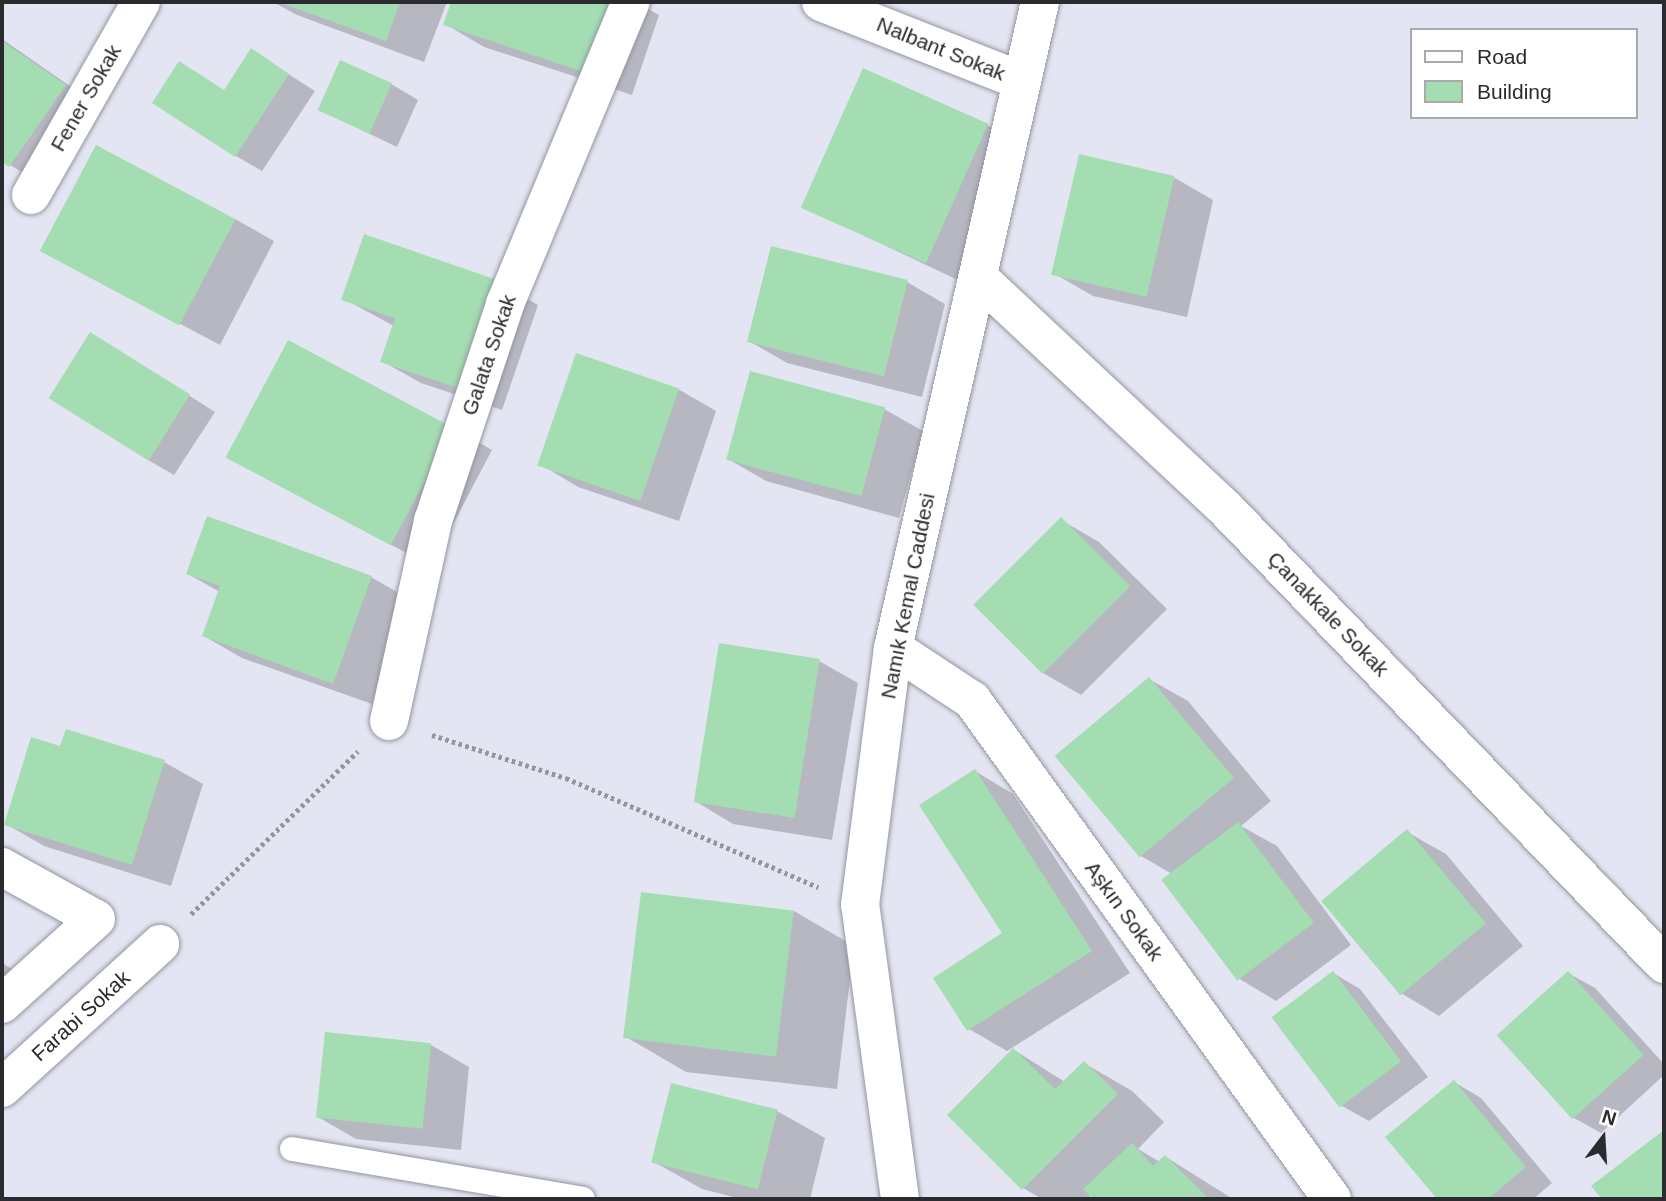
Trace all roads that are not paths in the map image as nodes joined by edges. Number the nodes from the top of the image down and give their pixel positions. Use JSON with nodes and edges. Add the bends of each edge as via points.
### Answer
{"nodes":[{"id":1,"x":141,"y":2,"type":"edge"},
{"id":2,"x":631,"y":2,"type":"edge"},
{"id":3,"x":821,"y":2,"type":"edge"},
{"id":4,"x":1040,"y":2,"type":"edge"},
{"id":5,"x":1023,"y":81,"type":"junction"},
{"id":6,"x":31,"y":195,"type":"dead end"},
{"id":7,"x":978,"y":277,"type":"junction"},
{"id":8,"x":893,"y":648,"type":"junction"},
{"id":9,"x":389,"y":721,"type":"road end"},
{"id":10,"x":2,"y":867,"type":"edge"},
{"id":11,"x":160,"y":944,"type":"road end"},
{"id":12,"x":1664,"y":964,"type":"edge"},
{"id":13,"x":2,"y":1004,"type":"edge"},
{"id":14,"x":2,"y":1088,"type":"edge"},
{"id":15,"x":292,"y":1149,"type":"dead end"},
{"id":16,"x":583,"y":1199,"type":"edge"},
{"id":17,"x":900,"y":1199,"type":"edge"},
{"id":18,"x":1332,"y":1199,"type":"edge"}],
"edges":[{"from":1,"to":6,"type":"street","name":"Fener Sokak"},
{"from":2,"to":9,"type":"street","name":"Galata Sokak","via":[[505,304],[433,521]]},
{"from":3,"to":5,"type":"street","name":"Nalbant Sokak"},
{"from":4,"to":5,"type":"street","name":"Namık Kemal Caddesi"},
{"from":5,"to":7,"type":"street","name":"Namık Kemal Caddesi"},
{"from":7,"to":8,"type":"street","name":"Namık Kemal Caddesi"},
{"from":7,"to":12,"type":"street","name":"Çanakkale Sokak","via":[[1225,508]]},
{"from":8,"to":17,"type":"street","name":"Namık Kemal Caddesi","via":[[860,905]]},
{"from":8,"to":18,"type":"street","name":"Aşkın Sokak","via":[[972,700]]},
{"from":10,"to":13,"type":"street","via":[[96,919]]},
{"from":11,"to":14,"type":"street","name":"Farabi Sokak"},
{"from":15,"to":16,"type":"lane"}]}
